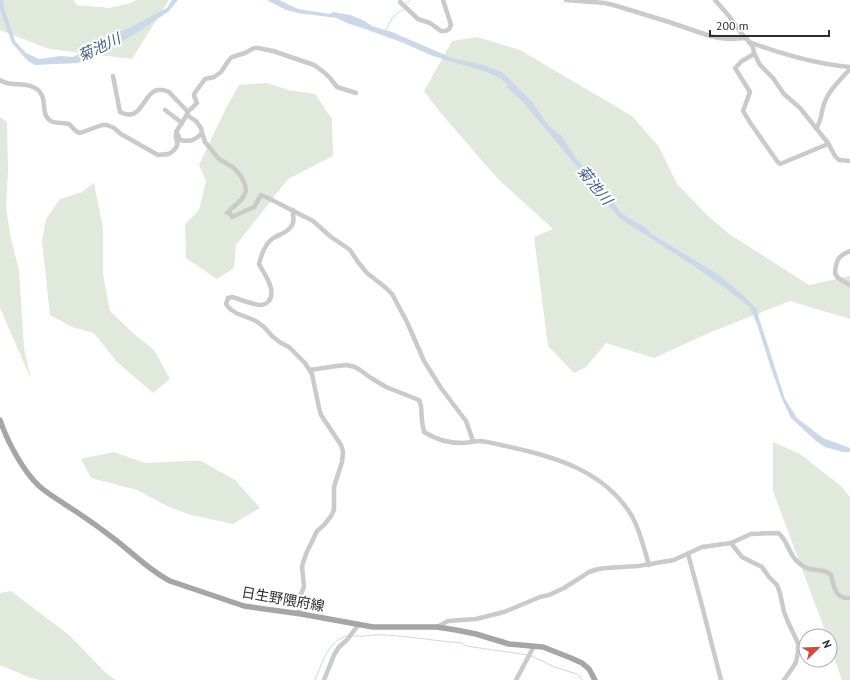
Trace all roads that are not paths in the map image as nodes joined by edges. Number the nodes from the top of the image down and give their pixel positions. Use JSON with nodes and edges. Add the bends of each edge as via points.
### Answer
{"nodes":[{"id":1,"x":443,"y":0,"type":"edge"},
{"id":2,"x":566,"y":0,"type":"edge"},
{"id":3,"x":715,"y":0,"type":"edge"},
{"id":4,"x":400,"y":2,"type":"dead end"},
{"id":5,"x":748,"y":40,"type":"junction"},
{"id":6,"x":754,"y":54,"type":"junction"},
{"id":7,"x":850,"y":68,"type":"edge"},
{"id":8,"x":113,"y":76,"type":"dead end"},
{"id":9,"x":0,"y":80,"type":"edge"},
{"id":10,"x":356,"y":92,"type":"dead end"},
{"id":11,"x":166,"y":110,"type":"dead end"},
{"id":12,"x":188,"y":113,"type":"junction"},
{"id":13,"x":182,"y":123,"type":"junction"},
{"id":14,"x":816,"y":128,"type":"junction"},
{"id":15,"x":176,"y":132,"type":"junction"},
{"id":16,"x":202,"y":133,"type":"junction"},
{"id":17,"x":828,"y":144,"type":"junction"},
{"id":18,"x":850,"y":161,"type":"edge"},
{"id":19,"x":293,"y":210,"type":"junction"},
{"id":20,"x":850,"y":251,"type":"edge"},
{"id":21,"x":850,"y":285,"type":"edge"},
{"id":22,"x":310,"y":370,"type":"junction"},
{"id":23,"x":0,"y":420,"type":"edge"},
{"id":24,"x":473,"y":441,"type":"junction"},
{"id":25,"x":731,"y":543,"type":"junction"},
{"id":26,"x":688,"y":554,"type":"junction"},
{"id":27,"x":649,"y":565,"type":"junction"},
{"id":28,"x":850,"y":598,"type":"edge"},
{"id":29,"x":301,"y":614,"type":"junction"},
{"id":30,"x":359,"y":624,"type":"junction"},
{"id":31,"x":436,"y":627,"type":"junction"},
{"id":32,"x":534,"y":646,"type":"junction"},
{"id":33,"x":324,"y":680,"type":"edge"},
{"id":34,"x":516,"y":680,"type":"edge"},
{"id":35,"x":595,"y":680,"type":"edge"},
{"id":36,"x":721,"y":680,"type":"edge"},
{"id":37,"x":784,"y":680,"type":"edge"}],
"edges":[{"from":1,"to":4,"type":"street","via":[[451,25],[446,31],[418,19]]},
{"from":2,"to":5,"type":"street","via":[[605,3],[714,37]]},
{"from":3,"to":5,"type":"street"},
{"from":5,"to":6,"type":"street"},
{"from":5,"to":7,"type":"street","via":[[771,50]]},
{"from":6,"to":14,"type":"street","via":[[784,94],[800,108]]},
{"from":6,"to":17,"type":"street","via":[[735,68],[750,92],[744,111],[777,161],[780,164]]},
{"from":7,"to":14,"type":"street","via":[[824,103]]},
{"from":8,"to":12,"type":"street","via":[[120,112],[124,115],[138,112],[152,93],[162,90],[169,92]]},
{"from":9,"to":15,"type":"street","via":[[7,84],[33,87],[39,91],[47,118],[69,124],[77,133],[107,124],[158,155],[166,155],[177,147]]},
{"from":10,"to":12,"type":"street","via":[[336,87],[326,73],[314,65],[273,51],[254,48],[232,58],[214,77],[205,79],[194,94],[197,103]]},
{"from":11,"to":13,"type":"street"},
{"from":12,"to":13,"type":"street"},
{"from":12,"to":16,"type":"street","via":[[201,128]]},
{"from":13,"to":15,"type":"street"},
{"from":14,"to":17,"type":"street"},
{"from":15,"to":16,"type":"street","via":[[180,140],[184,141],[194,140]]},
{"from":16,"to":19,"type":"street","via":[[205,142],[219,159],[234,168],[245,185],[246,191],[242,199],[227,213],[232,217],[254,207],[261,195]]},
{"from":17,"to":18,"type":"street","via":[[839,160]]},
{"from":19,"to":22,"type":"street","via":[[293,224],[271,239],[259,264],[272,289],[270,300],[260,305],[232,297],[228,298],[226,304],[236,313],[264,327],[273,337],[289,347]]},
{"from":19,"to":24,"type":"street","via":[[313,221],[346,247],[367,274],[392,294],[424,361],[466,422]]},
{"from":20,"to":21,"type":"street","via":[[838,259],[835,273],[838,278]]},
{"from":22,"to":24,"type":"street","via":[[347,366],[360,370],[386,387],[419,400],[422,406],[424,432],[455,443]]},
{"from":22,"to":29,"type":"street","via":[[322,416],[343,452],[334,487],[334,510],[316,531],[302,566],[304,587],[294,601]]},
{"from":23,"to":29,"type":"main road","name":"日生野隈府線","via":[[22,465],[39,486],[94,523],[160,576],[244,606]]},
{"from":24,"to":27,"type":"street","via":[[540,455],[566,463],[592,476],[622,501],[631,514]]},
{"from":25,"to":26,"type":"street","via":[[702,547]]},
{"from":25,"to":28,"type":"street","via":[[751,534],[778,533],[782,535],[796,560],[811,570],[824,571],[831,575],[838,594]]},
{"from":25,"to":37,"type":"street","via":[[742,557],[762,567],[780,593],[784,612],[798,643],[796,662]]},
{"from":26,"to":27,"type":"street"},
{"from":26,"to":36,"type":"street"},
{"from":27,"to":31,"type":"street","via":[[598,569],[549,595],[504,612],[476,619],[448,621]]},
{"from":29,"to":30,"type":"main road","name":"日生野隈府線"},
{"from":30,"to":31,"type":"main road","name":"日生野隈府線","via":[[373,627]]},
{"from":30,"to":33,"type":"street","via":[[334,655]]},
{"from":31,"to":32,"type":"main road","name":"日生野隈府線","via":[[463,631],[509,644]]},
{"from":32,"to":34,"type":"street"},
{"from":32,"to":35,"type":"main road","name":"日生野隈府線","via":[[543,647],[582,663]]}]}
